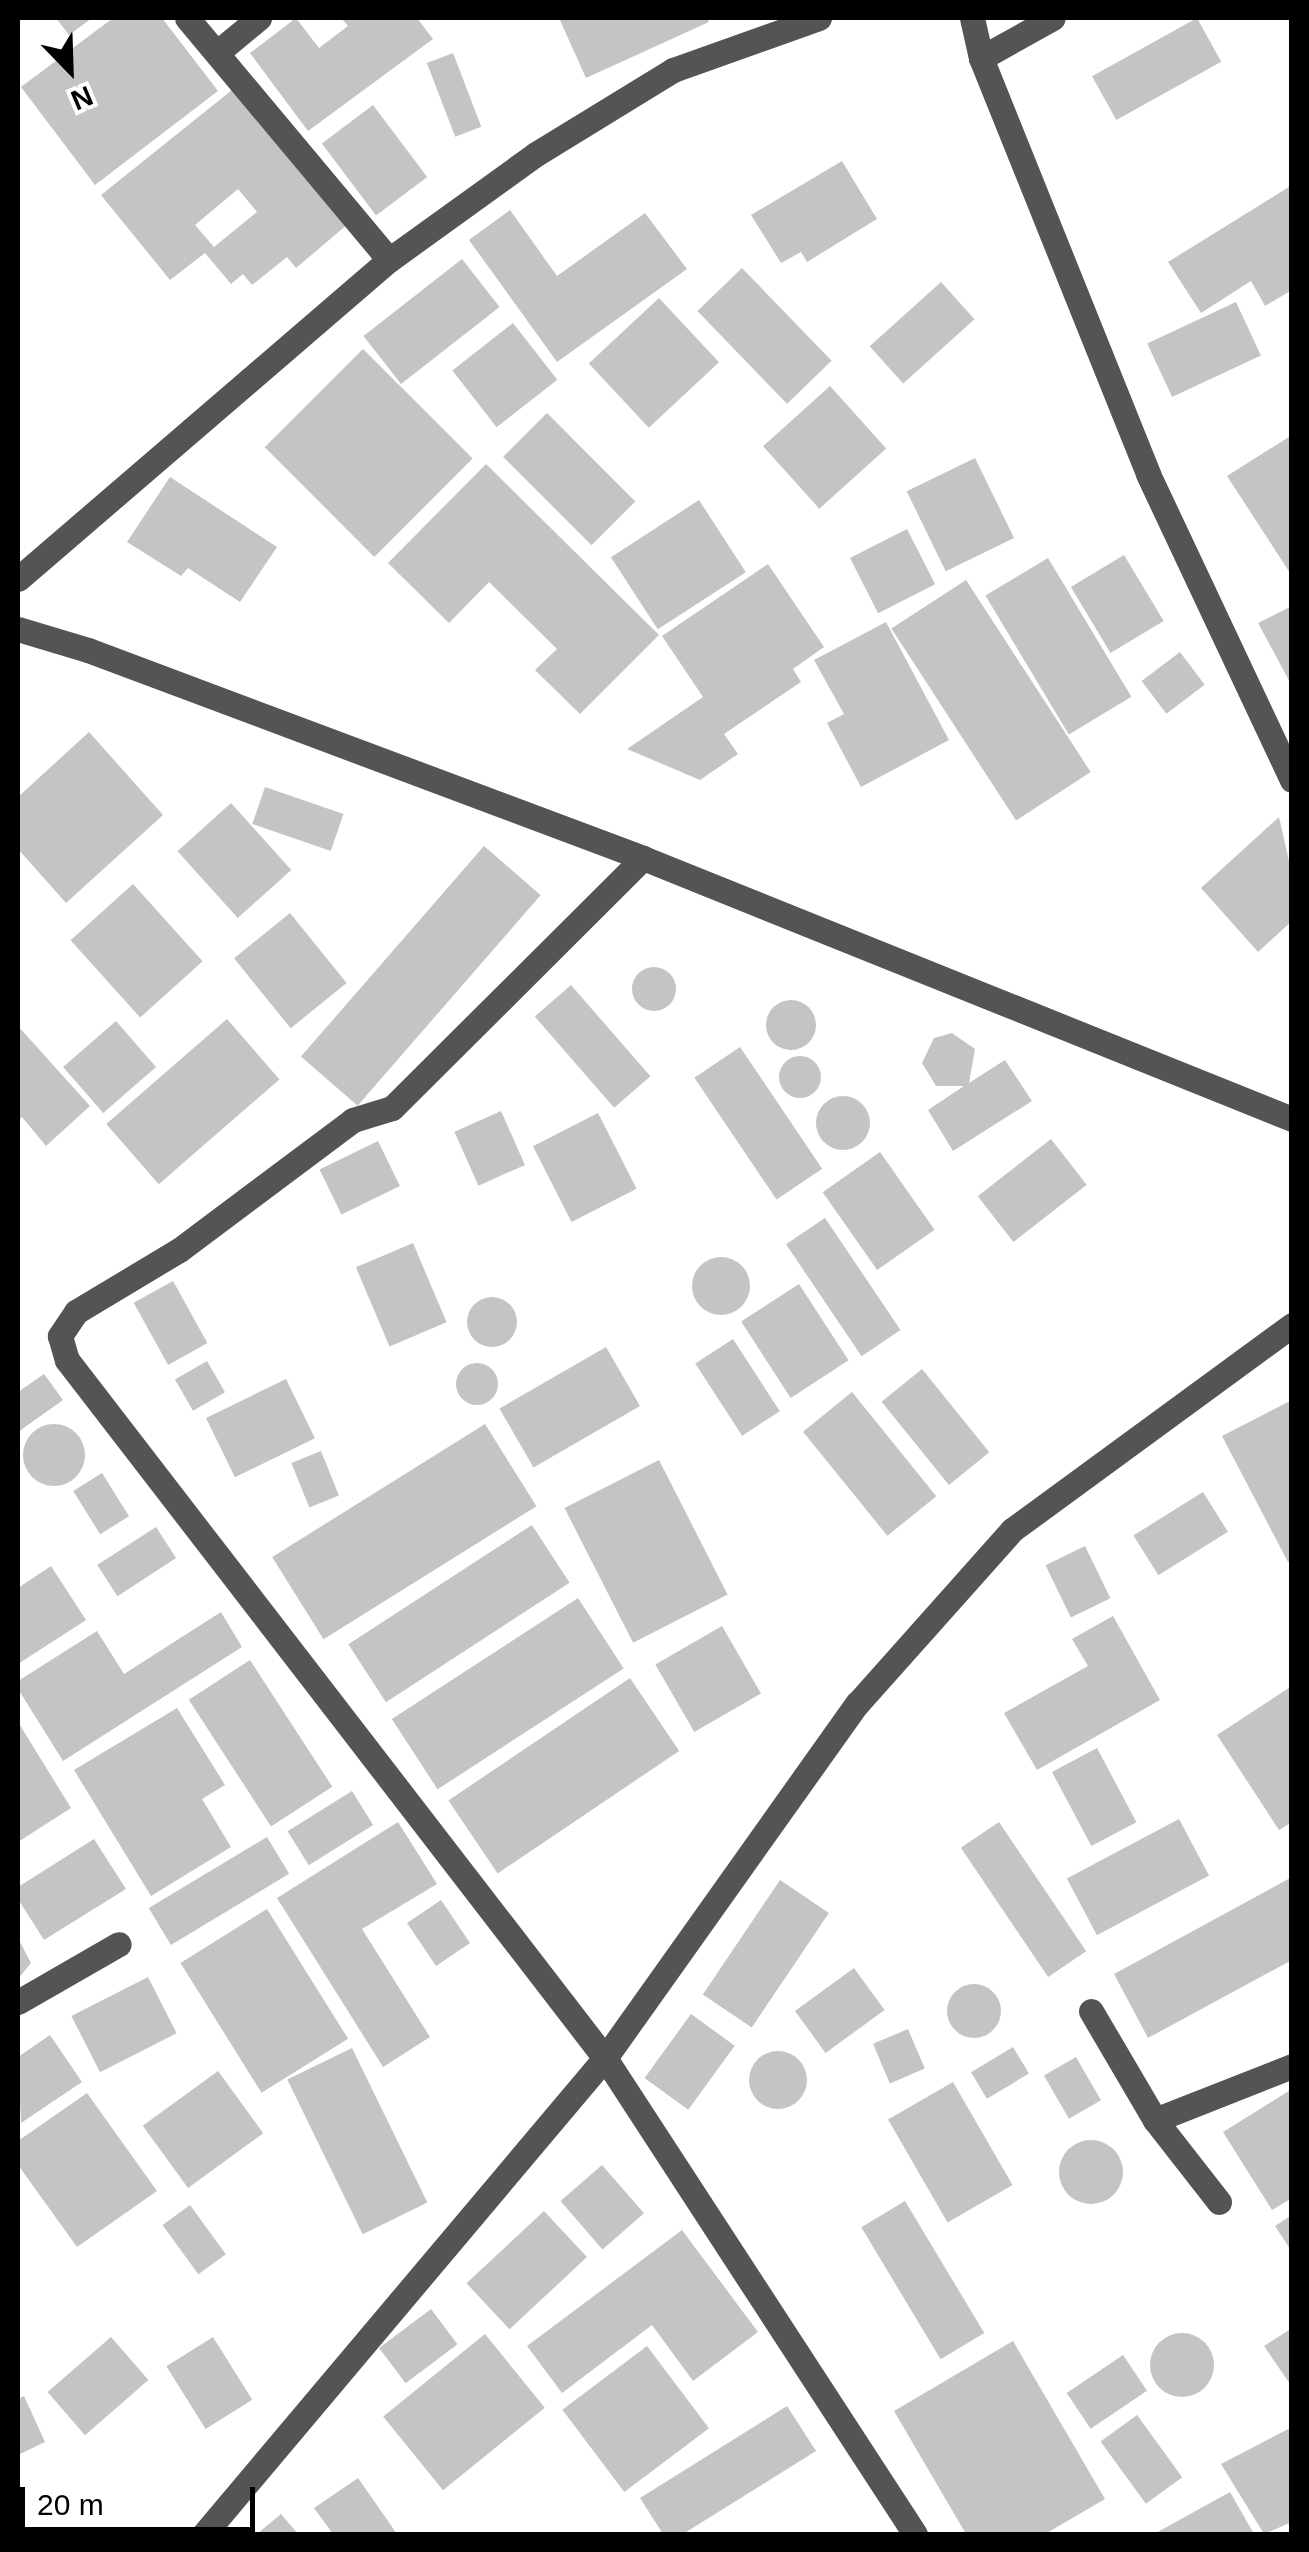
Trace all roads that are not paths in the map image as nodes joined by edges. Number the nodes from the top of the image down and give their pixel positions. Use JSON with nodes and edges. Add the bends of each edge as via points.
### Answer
{"nodes":[{"id":1,"x":187,"y":18,"type":"edge"},
{"id":2,"x":259,"y":18,"type":"edge"},
{"id":3,"x":819,"y":18,"type":"edge"},
{"id":4,"x":972,"y":18,"type":"edge"},
{"id":5,"x":1052,"y":18,"type":"edge"},
{"id":6,"x":219,"y":51,"type":"junction"},
{"id":7,"x":981,"y":58,"type":"junction"},
{"id":8,"x":389,"y":260,"type":"junction"},
{"id":9,"x":18,"y":580,"type":"edge"},
{"id":10,"x":18,"y":630,"type":"edge"},
{"id":11,"x":1292,"y":780,"type":"edge"},
{"id":12,"x":643,"y":858,"type":"junction"},
{"id":13,"x":1292,"y":1119,"type":"edge"},
{"id":14,"x":1292,"y":1325,"type":"edge"},
{"id":15,"x":119,"y":1944,"type":"dead end"},
{"id":16,"x":18,"y":2002,"type":"edge"},
{"id":17,"x":1091,"y":2011,"type":"dead end"},
{"id":18,"x":605,"y":2058,"type":"junction"},
{"id":19,"x":1292,"y":2066,"type":"edge"},
{"id":20,"x":1155,"y":2120,"type":"junction"},
{"id":21,"x":1219,"y":2202,"type":"dead end"},
{"id":22,"x":204,"y":2534,"type":"edge"},
{"id":23,"x":915,"y":2534,"type":"edge"}],
"edges":[{"from":1,"to":6,"type":"street"},
{"from":2,"to":6,"type":"street"},
{"from":3,"to":8,"type":"street","via":[[672,70],[536,154]]},
{"from":4,"to":7,"type":"street"},
{"from":5,"to":7,"type":"street"},
{"from":6,"to":8,"type":"street"},
{"from":7,"to":11,"type":"street","via":[[1148,474]]},
{"from":8,"to":9,"type":"street"},
{"from":10,"to":12,"type":"street","via":[[88,650]]},
{"from":12,"to":13,"type":"street"},
{"from":12,"to":18,"type":"street","via":[[392,1108],[353,1120],[179,1250],[76,1312],[60,1336],[67,1360]]},
{"from":14,"to":18,"type":"street","via":[[1012,1530],[857,1704]]},
{"from":15,"to":16,"type":"street"},
{"from":17,"to":20,"type":"street"},
{"from":18,"to":22,"type":"street"},
{"from":18,"to":23,"type":"street"},
{"from":19,"to":20,"type":"street"},
{"from":20,"to":21,"type":"street"}]}
